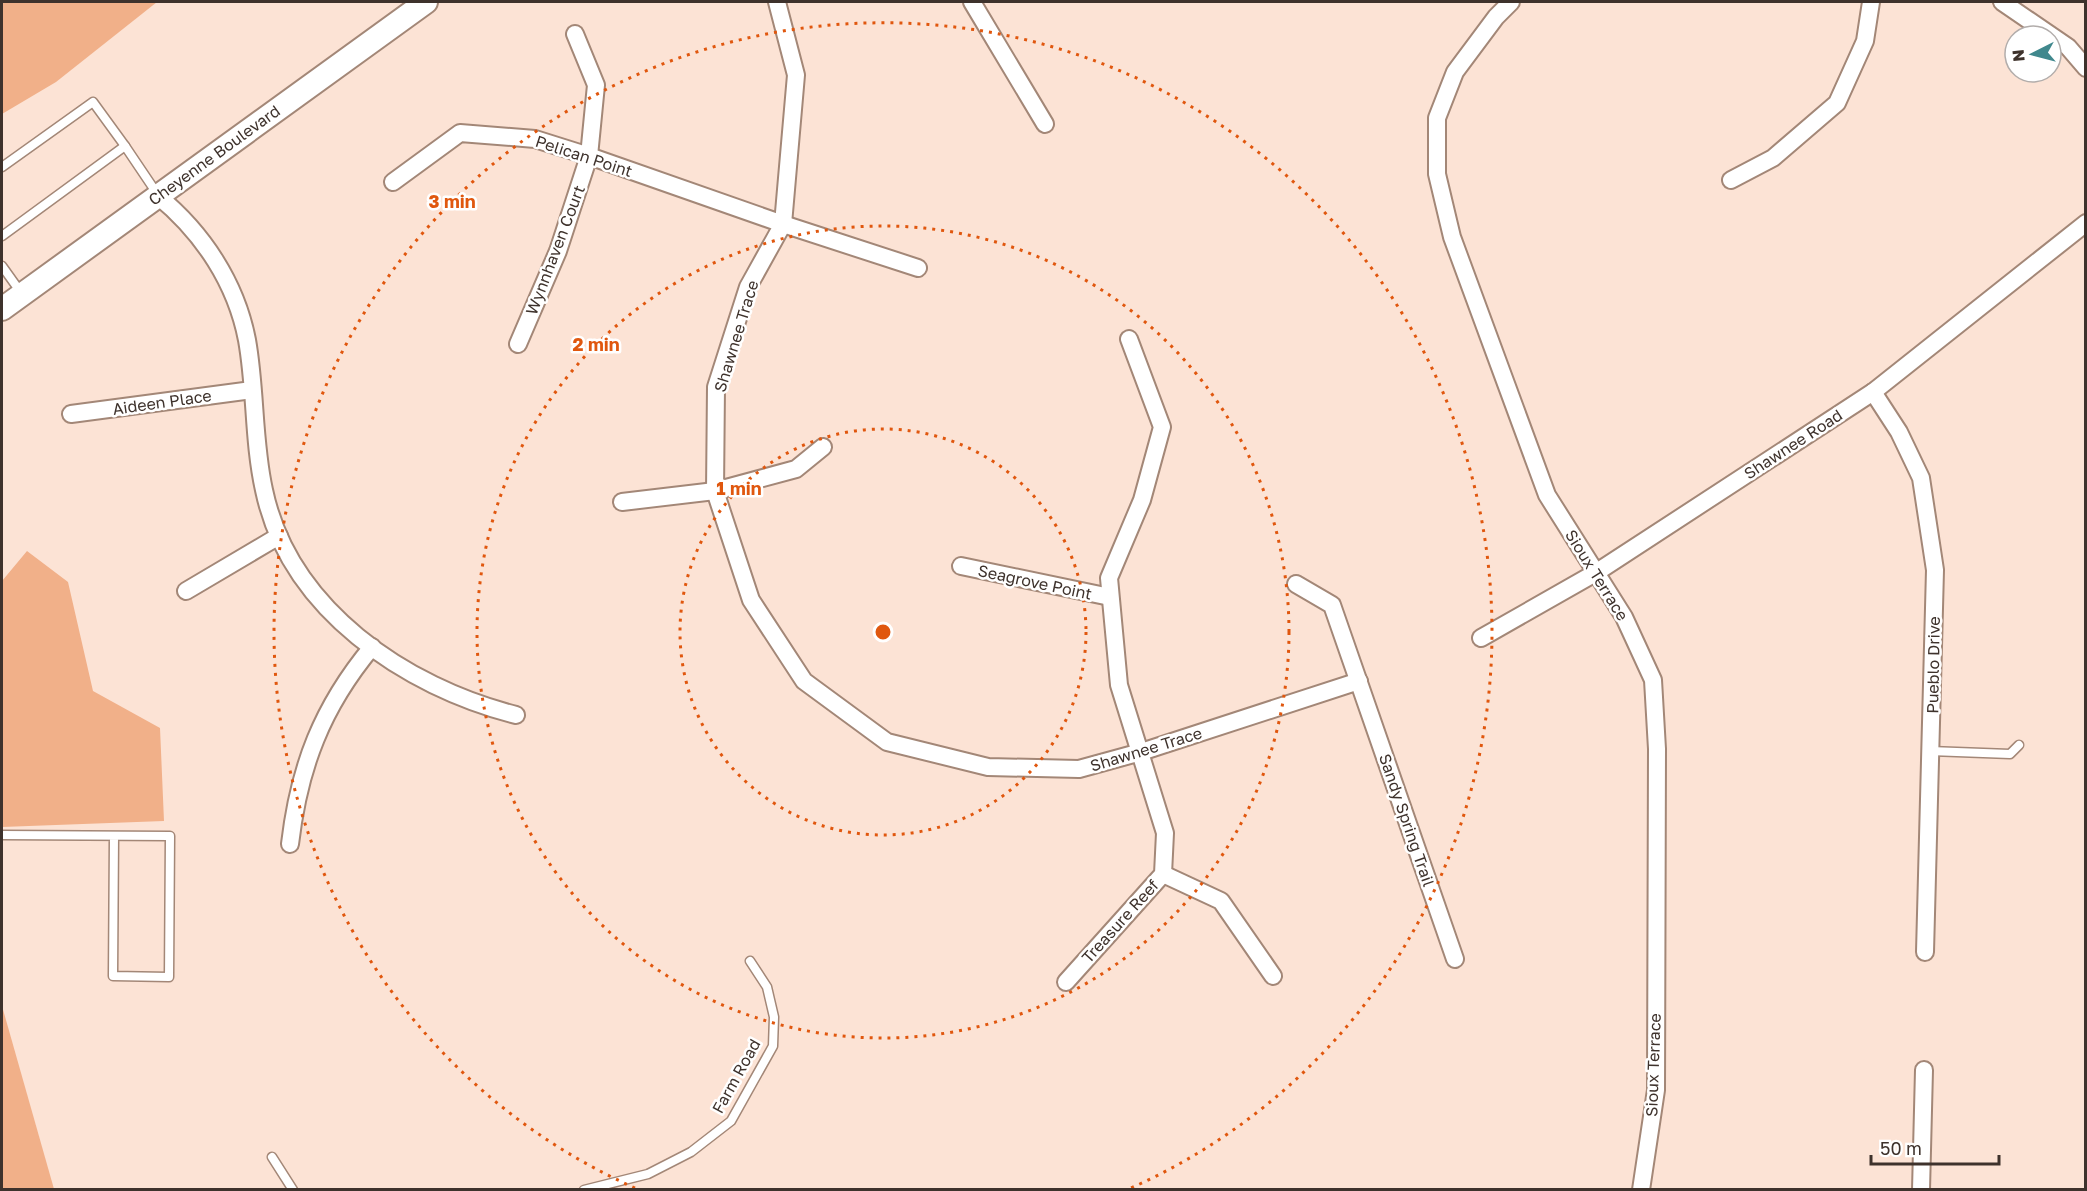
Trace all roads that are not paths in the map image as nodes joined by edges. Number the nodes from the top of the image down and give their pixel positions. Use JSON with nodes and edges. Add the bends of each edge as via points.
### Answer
{"nodes":[{"id":1,"x":426,"y":2,"type":"edge"},
{"id":2,"x":778,"y":2,"type":"edge"},
{"id":3,"x":972,"y":2,"type":"edge"},
{"id":4,"x":1511,"y":2,"type":"edge"},
{"id":5,"x":1871,"y":2,"type":"edge"},
{"id":6,"x":2002,"y":2,"type":"edge"},
{"id":7,"x":575,"y":34,"type":"dead end"},
{"id":8,"x":2085,"y":68,"type":"edge"},
{"id":9,"x":1045,"y":124,"type":"dead end"},
{"id":10,"x":125,"y":146,"type":"junction"},
{"id":11,"x":590,"y":156,"type":"junction"},
{"id":12,"x":2,"y":167,"type":"edge"},
{"id":13,"x":1731,"y":180,"type":"dead end"},
{"id":14,"x":393,"y":182,"type":"dead end"},
{"id":15,"x":158,"y":196,"type":"junction"},
{"id":16,"x":2085,"y":223,"type":"edge"},
{"id":17,"x":783,"y":224,"type":"junction"},
{"id":18,"x":2,"y":236,"type":"edge"},
{"id":19,"x":2,"y":266,"type":"edge"},
{"id":20,"x":918,"y":268,"type":"dead end"},
{"id":21,"x":22,"y":295,"type":"junction"},
{"id":22,"x":2,"y":309,"type":"edge"},
{"id":23,"x":1129,"y":339,"type":"dead end"},
{"id":24,"x":518,"y":344,"type":"dead end"},
{"id":25,"x":252,"y":390,"type":"junction"},
{"id":26,"x":1873,"y":392,"type":"junction"},
{"id":27,"x":71,"y":414,"type":"dead end"},
{"id":28,"x":824,"y":447,"type":"dead end"},
{"id":29,"x":715,"y":491,"type":"junction"},
{"id":30,"x":622,"y":502,"type":"dead end"},
{"id":31,"x":279,"y":536,"type":"junction"},
{"id":32,"x":961,"y":566,"type":"dead end"},
{"id":33,"x":1597,"y":572,"type":"junction"},
{"id":34,"x":1296,"y":584,"type":"dead end"},
{"id":35,"x":186,"y":591,"type":"dead end"},
{"id":36,"x":1110,"y":597,"type":"junction"},
{"id":37,"x":1481,"y":638,"type":"dead end"},
{"id":38,"x":372,"y":647,"type":"junction"},
{"id":39,"x":1359,"y":681,"type":"junction"},
{"id":40,"x":516,"y":714,"type":"dead end"},
{"id":41,"x":2019,"y":746,"type":"dead end"},
{"id":42,"x":1930,"y":751,"type":"junction"},
{"id":43,"x":1141,"y":752,"type":"junction"},
{"id":44,"x":2,"y":835,"type":"edge"},
{"id":45,"x":114,"y":836,"type":"junction"},
{"id":46,"x":290,"y":844,"type":"dead end"},
{"id":47,"x":1163,"y":874,"type":"junction"},
{"id":48,"x":1925,"y":952,"type":"dead end"},
{"id":49,"x":1455,"y":959,"type":"dead end"},
{"id":50,"x":750,"y":961,"type":"dead end"},
{"id":51,"x":1273,"y":976,"type":"dead end"},
{"id":52,"x":1066,"y":982,"type":"dead end"},
{"id":53,"x":1924,"y":1070,"type":"dead end"},
{"id":54,"x":272,"y":1157,"type":"dead end"},
{"id":55,"x":293,"y":1190,"type":"edge"},
{"id":56,"x":584,"y":1190,"type":"edge"},
{"id":57,"x":1641,"y":1190,"type":"edge"},
{"id":58,"x":1921,"y":1190,"type":"edge"}],
"edges":[{"from":1,"to":15,"type":"street","name":"Cheyenne Boulevard"},
{"from":2,"to":17,"type":"street","name":"Shawnee Trace","via":[[796,75]]},
{"from":3,"to":9,"type":"street"},
{"from":4,"to":33,"type":"street","name":"Sioux Terrace","via":[[1455,72],[1437,118],[1437,174],[1452,237],[1547,495]]},
{"from":5,"to":13,"type":"street","via":[[1865,41],[1837,103],[1773,159]]},
{"from":6,"to":8,"type":"street","via":[[2068,47]]},
{"from":7,"to":11,"type":"street","name":"Wynnhaven Court","via":[[596,85]]},
{"from":10,"to":12,"type":"lane","via":[[93,102]]},
{"from":10,"to":15,"type":"lane"},
{"from":10,"to":18,"type":"lane"},
{"from":11,"to":14,"type":"street","name":"Pelican Point","via":[[535,139],[460,133]]},
{"from":11,"to":17,"type":"street","name":"Pelican Point"},
{"from":11,"to":24,"type":"street","name":"Wynnhaven Court","via":[[558,251]]},
{"from":15,"to":21,"type":"street","name":"Cheyenne Boulevard"},
{"from":15,"to":25,"type":"street","via":[[200,239],[219,266],[247,341]]},
{"from":16,"to":26,"type":"street","name":"Shawnee Road"},
{"from":17,"to":20,"type":"street","name":"Pelican Point"},
{"from":17,"to":29,"type":"street","name":"Shawnee Trace","via":[[748,287],[717,387]]},
{"from":19,"to":21,"type":"lane"},
{"from":21,"to":22,"type":"street","name":"Cheyenne Boulevard"},
{"from":23,"to":36,"type":"street","name":"Treasure Reef","via":[[1162,427],[1142,500],[1109,578]]},
{"from":25,"to":27,"type":"street","name":"Aideen Place"},
{"from":25,"to":31,"type":"street","via":[[263,487]]},
{"from":26,"to":33,"type":"street","name":"Shawnee Road"},
{"from":26,"to":42,"type":"street","name":"Pueblo Drive","via":[[1899,432],[1921,478],[1935,570]]},
{"from":28,"to":29,"type":"street","via":[[796,469]]},
{"from":29,"to":30,"type":"street"},
{"from":29,"to":43,"type":"street","name":"Shawnee Trace","via":[[751,600],[804,681],[887,742],[988,767],[1079,769]]},
{"from":31,"to":35,"type":"street"},
{"from":31,"to":38,"type":"street","via":[[314,594],[343,625]]},
{"from":32,"to":36,"type":"street","name":"Seagrove Point"},
{"from":33,"to":37,"type":"street","name":"Shawnee Road"},
{"from":33,"to":57,"type":"street","name":"Sioux Terrace","via":[[1624,617],[1653,680],[1657,749],[1656,1090]]},
{"from":34,"to":39,"type":"street","name":"Sandy Spring Trail","via":[[1332,605]]},
{"from":36,"to":43,"type":"street","name":"Treasure Reef","via":[[1119,685]]},
{"from":38,"to":40,"type":"street","via":[[445,689]]},
{"from":38,"to":46,"type":"street","via":[[321,722],[300,783]]},
{"from":39,"to":43,"type":"street","name":"Shawnee Trace"},
{"from":39,"to":49,"type":"street","name":"Sandy Spring Trail"},
{"from":41,"to":42,"type":"lane","via":[[2010,754]]},
{"from":42,"to":48,"type":"street","name":"Pueblo Drive"},
{"from":43,"to":47,"type":"street","name":"Treasure Reef","via":[[1165,833]]},
{"from":44,"to":45,"type":"lane"},
{"from":45,"to":45,"type":"lane","via":[[170,836],[169,977],[113,976]]},
{"from":47,"to":51,"type":"street","via":[[1221,901]]},
{"from":47,"to":52,"type":"street","name":"Treasure Reef"},
{"from":50,"to":56,"type":"lane","name":"Farm Road","via":[[767,987],[774,1017],[773,1046],[731,1121],[691,1152],[648,1174]]},
{"from":53,"to":58,"type":"street"},
{"from":54,"to":55,"type":"lane"}]}
